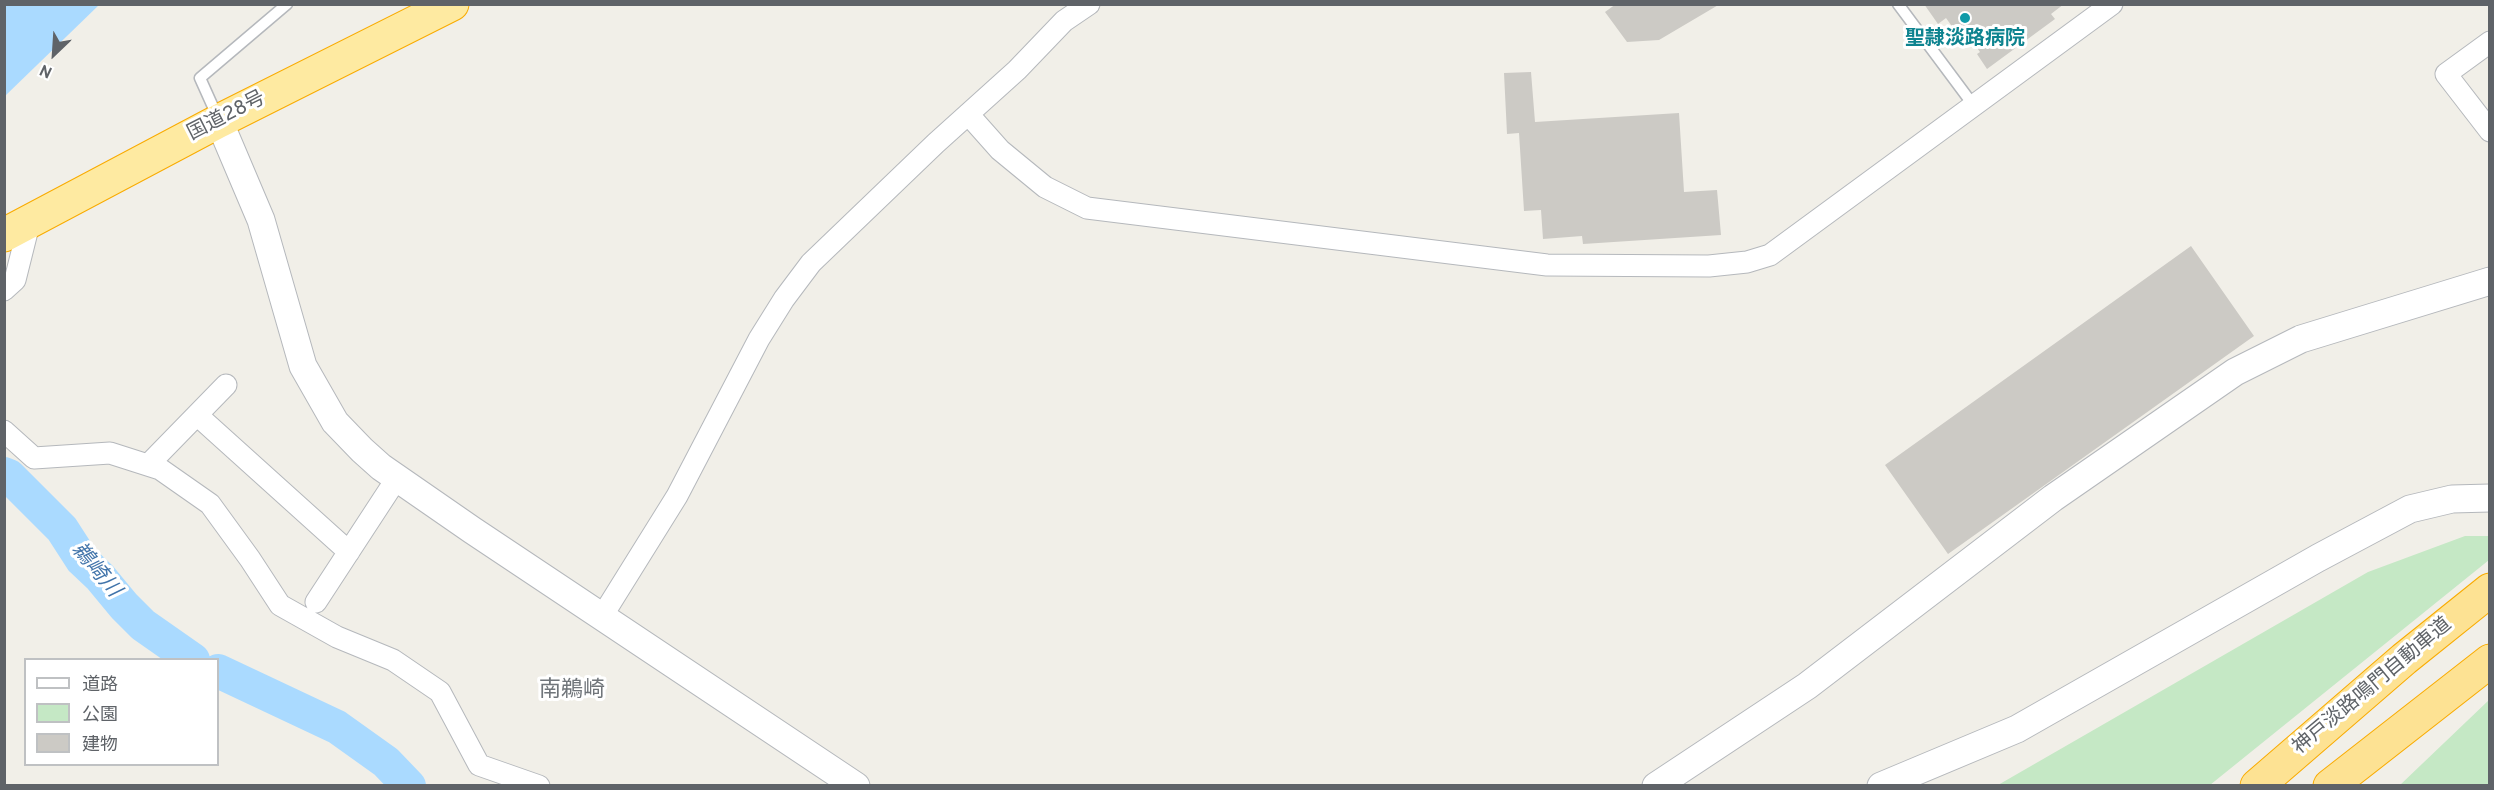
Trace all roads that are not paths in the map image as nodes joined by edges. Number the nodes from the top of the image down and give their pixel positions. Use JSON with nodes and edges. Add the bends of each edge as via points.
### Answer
{"nodes":[{"id":1,"x":288,"y":4,"type":"edge"},
{"id":2,"x":452,"y":4,"type":"edge"},
{"id":3,"x":1089,"y":4,"type":"edge"},
{"id":4,"x":1898,"y":4,"type":"edge"},
{"id":5,"x":2112,"y":5,"type":"edge"},
{"id":6,"x":2490,"y":42,"type":"edge"},
{"id":7,"x":1974,"y":106,"type":"junction"},
{"id":8,"x":968,"y":114,"type":"junction"},
{"id":9,"x":219,"y":121,"type":"junction"},
{"id":10,"x":2490,"y":131,"type":"edge"},
{"id":11,"x":17,"y":228,"type":"edge"},
{"id":12,"x":2490,"y":280,"type":"edge"},
{"id":13,"x":4,"y":291,"type":"edge"},
{"id":14,"x":226,"y":385,"type":"dead end"},
{"id":15,"x":197,"y":415,"type":"junction"},
{"id":16,"x":4,"y":431,"type":"edge"},
{"id":17,"x":148,"y":465,"type":"junction"},
{"id":18,"x":397,"y":478,"type":"junction"},
{"id":19,"x":2490,"y":498,"type":"edge"},
{"id":20,"x":349,"y":552,"type":"junction"},
{"id":21,"x":2490,"y":590,"type":"edge"},
{"id":22,"x":316,"y":602,"type":"dead end"},
{"id":23,"x":601,"y":618,"type":"junction"},
{"id":24,"x":2490,"y":661,"type":"edge"},
{"id":25,"x":539,"y":786,"type":"edge"},
{"id":26,"x":856,"y":786,"type":"edge"},
{"id":27,"x":1656,"y":786,"type":"edge"},
{"id":28,"x":1881,"y":786,"type":"edge"},
{"id":29,"x":2257,"y":786,"type":"edge"},
{"id":30,"x":2330,"y":786,"type":"edge"}],
"edges":[{"from":1,"to":9,"type":"lane","via":[[200,78]]},
{"from":2,"to":9,"type":"highway","name":"国道28号"},
{"from":3,"to":8,"type":"street","via":[[1064,21]]},
{"from":4,"to":7,"type":"lane"},
{"from":5,"to":7,"type":"street"},
{"from":6,"to":10,"type":"street","via":[[2446,74]]},
{"from":7,"to":8,"type":"street","via":[[1770,255],[1709,266],[1547,265],[1088,208],[1045,187],[1000,150]]},
{"from":8,"to":23,"type":"street","via":[[853,220],[811,263],[784,299],[759,339],[678,496]]},
{"from":9,"to":11,"type":"highway","name":"国道28号"},
{"from":9,"to":18,"type":"street","via":[[261,220],[303,366],[335,422]]},
{"from":11,"to":13,"type":"street","via":[[15,280]]},
{"from":12,"to":27,"type":"street","via":[[2301,339],[2235,372],[2054,498],[1807,686]]},
{"from":14,"to":15,"type":"street"},
{"from":15,"to":17,"type":"street"},
{"from":15,"to":20,"type":"street"},
{"from":16,"to":17,"type":"street","via":[[34,458],[110,453]]},
{"from":17,"to":25,"type":"street","via":[[160,469],[210,504],[280,605],[337,637],[393,660],[440,692],[479,765]]},
{"from":18,"to":20,"type":"street"},
{"from":18,"to":23,"type":"street"},
{"from":19,"to":28,"type":"street","via":[[2452,499],[2410,509],[2017,729]]},
{"from":20,"to":22,"type":"street"},
{"from":21,"to":29,"type":"highway","name":"神戸淡路鳴門自動車道","via":[[2403,659]]},
{"from":23,"to":26,"type":"street"},
{"from":24,"to":30,"type":"highway"}]}
